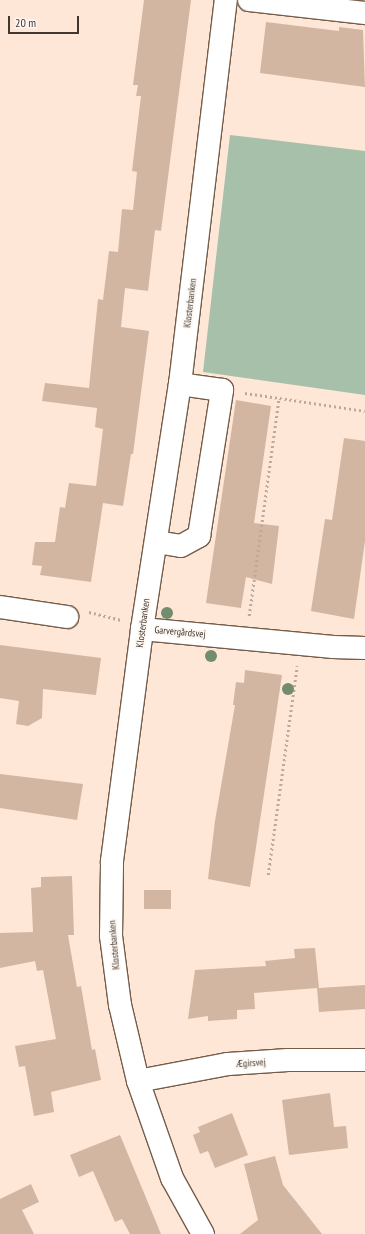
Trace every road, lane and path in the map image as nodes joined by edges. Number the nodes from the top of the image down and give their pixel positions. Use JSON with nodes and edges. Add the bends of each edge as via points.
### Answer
{"nodes":[{"id":1,"x":226,"y":0,"type":"edge"},
{"id":2,"x":249,"y":0,"type":"edge"},
{"id":3,"x":365,"y":13,"type":"edge"},
{"id":4,"x":180,"y":384,"type":"junction"},
{"id":5,"x":222,"y":390,"type":"junction"},
{"id":6,"x":279,"y":398,"type":"junction"},
{"id":7,"x":365,"y":411,"type":"edge"},
{"id":8,"x":156,"y":542,"type":"junction"},
{"id":9,"x":0,"y":607,"type":"edge"},
{"id":10,"x":67,"y":617,"type":"joint"},
{"id":11,"x":142,"y":629,"type":"junction"},
{"id":12,"x":246,"y":639,"type":"junction"},
{"id":13,"x":300,"y":644,"type":"junction"},
{"id":14,"x":365,"y":648,"type":"edge"},
{"id":15,"x":268,"y":875,"type":"dead end"},
{"id":16,"x":365,"y":1060,"type":"edge"},
{"id":17,"x":138,"y":1081,"type":"junction"},
{"id":18,"x":203,"y":1234,"type":"edge"}],
"edges":[{"from":1,"to":4,"type":"street","name":"Klosterbanken"},
{"from":2,"to":3,"type":"street"},
{"from":4,"to":5,"type":"street"},
{"from":4,"to":8,"type":"street","name":"Klosterbanken"},
{"from":5,"to":6,"type":"path"},
{"from":5,"to":8,"type":"street","via":[[199,536],[181,546]]},
{"from":6,"to":7,"type":"path"},
{"from":6,"to":12,"type":"path"},
{"from":8,"to":11,"type":"street","name":"Klosterbanken"},
{"from":9,"to":10,"type":"street"},
{"from":10,"to":11,"type":"path","name":"Garvergårdsvej","via":[[78,610],[111,616]]},
{"from":11,"to":12,"type":"street","name":"Garvergårdsvej"},
{"from":11,"to":17,"type":"street","name":"Klosterbanken","via":[[112,861],[112,921],[120,1005]]},
{"from":12,"to":13,"type":"street","name":"Garvergårdsvej"},
{"from":13,"to":14,"type":"street","name":"Garvergårdsvej"},
{"from":13,"to":15,"type":"path"},
{"from":16,"to":17,"type":"street","name":"Ægirsvej","via":[[288,1060],[228,1064]]},
{"from":17,"to":18,"type":"street","name":"Klosterbanken","via":[[172,1178]]}]}
